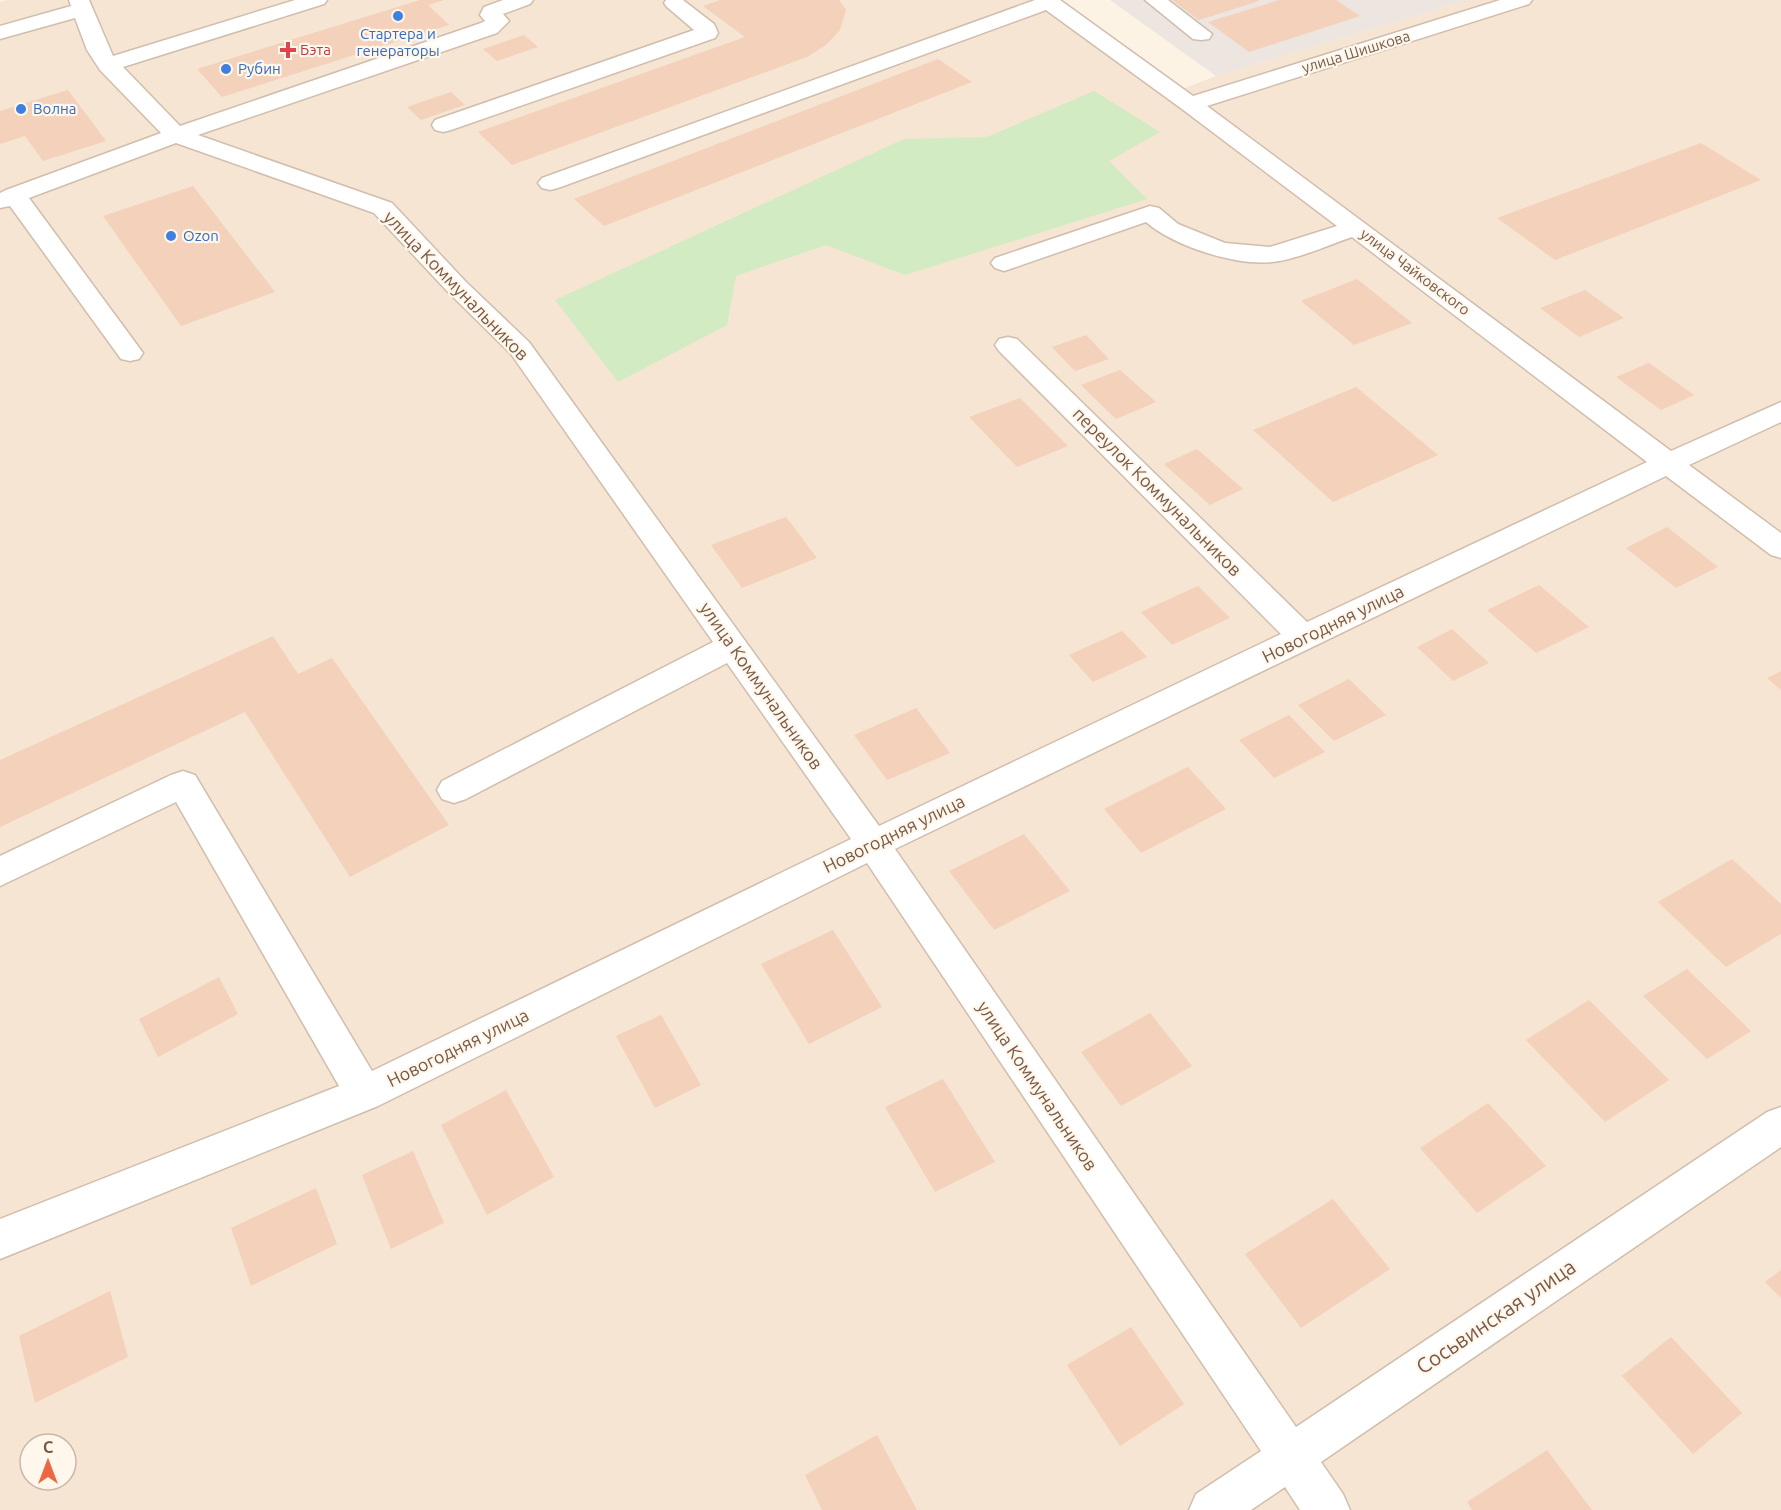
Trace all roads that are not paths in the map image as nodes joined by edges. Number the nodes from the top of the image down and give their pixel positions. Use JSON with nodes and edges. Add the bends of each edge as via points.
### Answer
{"nodes":[{"id":1,"x":317,"y":0,"type":"edge"},
{"id":2,"x":523,"y":0,"type":"edge"},
{"id":3,"x":1155,"y":0,"type":"edge"},
{"id":4,"x":1522,"y":0,"type":"edge"},
{"id":5,"x":676,"y":1,"type":"edge"},
{"id":6,"x":1048,"y":1,"type":"edge"},
{"id":7,"x":80,"y":5,"type":"edge"},
{"id":8,"x":0,"y":33,"type":"edge"},
{"id":9,"x":1201,"y":34,"type":"dead end"},
{"id":10,"x":108,"y":65,"type":"junction"},
{"id":11,"x":1190,"y":104,"type":"junction"},
{"id":12,"x":443,"y":125,"type":"dead end"},
{"id":13,"x":176,"y":135,"type":"junction"},
{"id":14,"x":550,"y":183,"type":"dead end"},
{"id":15,"x":7,"y":198,"type":"edge"},
{"id":16,"x":1356,"y":228,"type":"junction"},
{"id":17,"x":1004,"y":263,"type":"dead end"},
{"id":18,"x":1008,"y":345,"type":"dead end"},
{"id":19,"x":130,"y":353,"type":"dead end"},
{"id":20,"x":1781,"y":411,"type":"edge"},
{"id":21,"x":1670,"y":464,"type":"junction"},
{"id":22,"x":1781,"y":548,"type":"edge"},
{"id":23,"x":1305,"y":639,"type":"junction"},
{"id":24,"x":732,"y":646,"type":"junction"},
{"id":25,"x":454,"y":790,"type":"dead end"},
{"id":26,"x":873,"y":844,"type":"junction"},
{"id":27,"x":0,"y":872,"type":"edge"},
{"id":28,"x":364,"y":1094,"type":"junction"},
{"id":29,"x":1781,"y":1125,"type":"edge"},
{"id":30,"x":0,"y":1239,"type":"edge"},
{"id":31,"x":1290,"y":1457,"type":"junction"},
{"id":32,"x":1212,"y":1510,"type":"edge"},
{"id":33,"x":1327,"y":1510,"type":"edge"}],
"edges":[{"from":1,"to":10,"type":"street"},
{"from":2,"to":13,"type":"street","via":[[491,11],[498,21],[489,28]]},
{"from":3,"to":9,"type":"street"},
{"from":4,"to":11,"type":"street","name":"улица Шишкова"},
{"from":5,"to":12,"type":"street","via":[[706,28],[706,33]]},
{"from":6,"to":11,"type":"street","name":"улица Чайковского"},
{"from":6,"to":14,"type":"street"},
{"from":7,"to":8,"type":"street"},
{"from":7,"to":10,"type":"street","name":"улица Коммунальников"},
{"from":10,"to":13,"type":"street","name":"улица Коммунальников"},
{"from":11,"to":16,"type":"street","name":"улица Чайковского"},
{"from":13,"to":15,"type":"street"},
{"from":13,"to":24,"type":"street","name":"улица Коммунальников","via":[[383,208],[520,348]]},
{"from":15,"to":19,"type":"street"},
{"from":16,"to":17,"type":"street","via":[[1271,255],[1220,250],[1169,229],[1150,213]]},
{"from":16,"to":21,"type":"street","name":"улица Чайковского"},
{"from":18,"to":23,"type":"street","name":"переулок Коммунальников"},
{"from":20,"to":21,"type":"street","name":"Новогодняя улица"},
{"from":21,"to":22,"type":"street","name":"улица Чайковского"},
{"from":21,"to":23,"type":"street","name":"Новогодняя улица"},
{"from":23,"to":26,"type":"street","name":"Новогодняя улица"},
{"from":24,"to":25,"type":"street"},
{"from":24,"to":26,"type":"street","name":"улица Коммунальников"},
{"from":26,"to":28,"type":"street","name":"Новогодняя улица"},
{"from":26,"to":31,"type":"street","name":"улица Коммунальников"},
{"from":27,"to":28,"type":"street","via":[[183,784]]},
{"from":28,"to":30,"type":"street","name":"Новогодняя улица"},
{"from":29,"to":31,"type":"street","name":"Сосьвинская улица"},
{"from":31,"to":32,"type":"street","name":"Сосьвинская улица"},
{"from":31,"to":33,"type":"street","name":"улица Коммунальников"}]}
